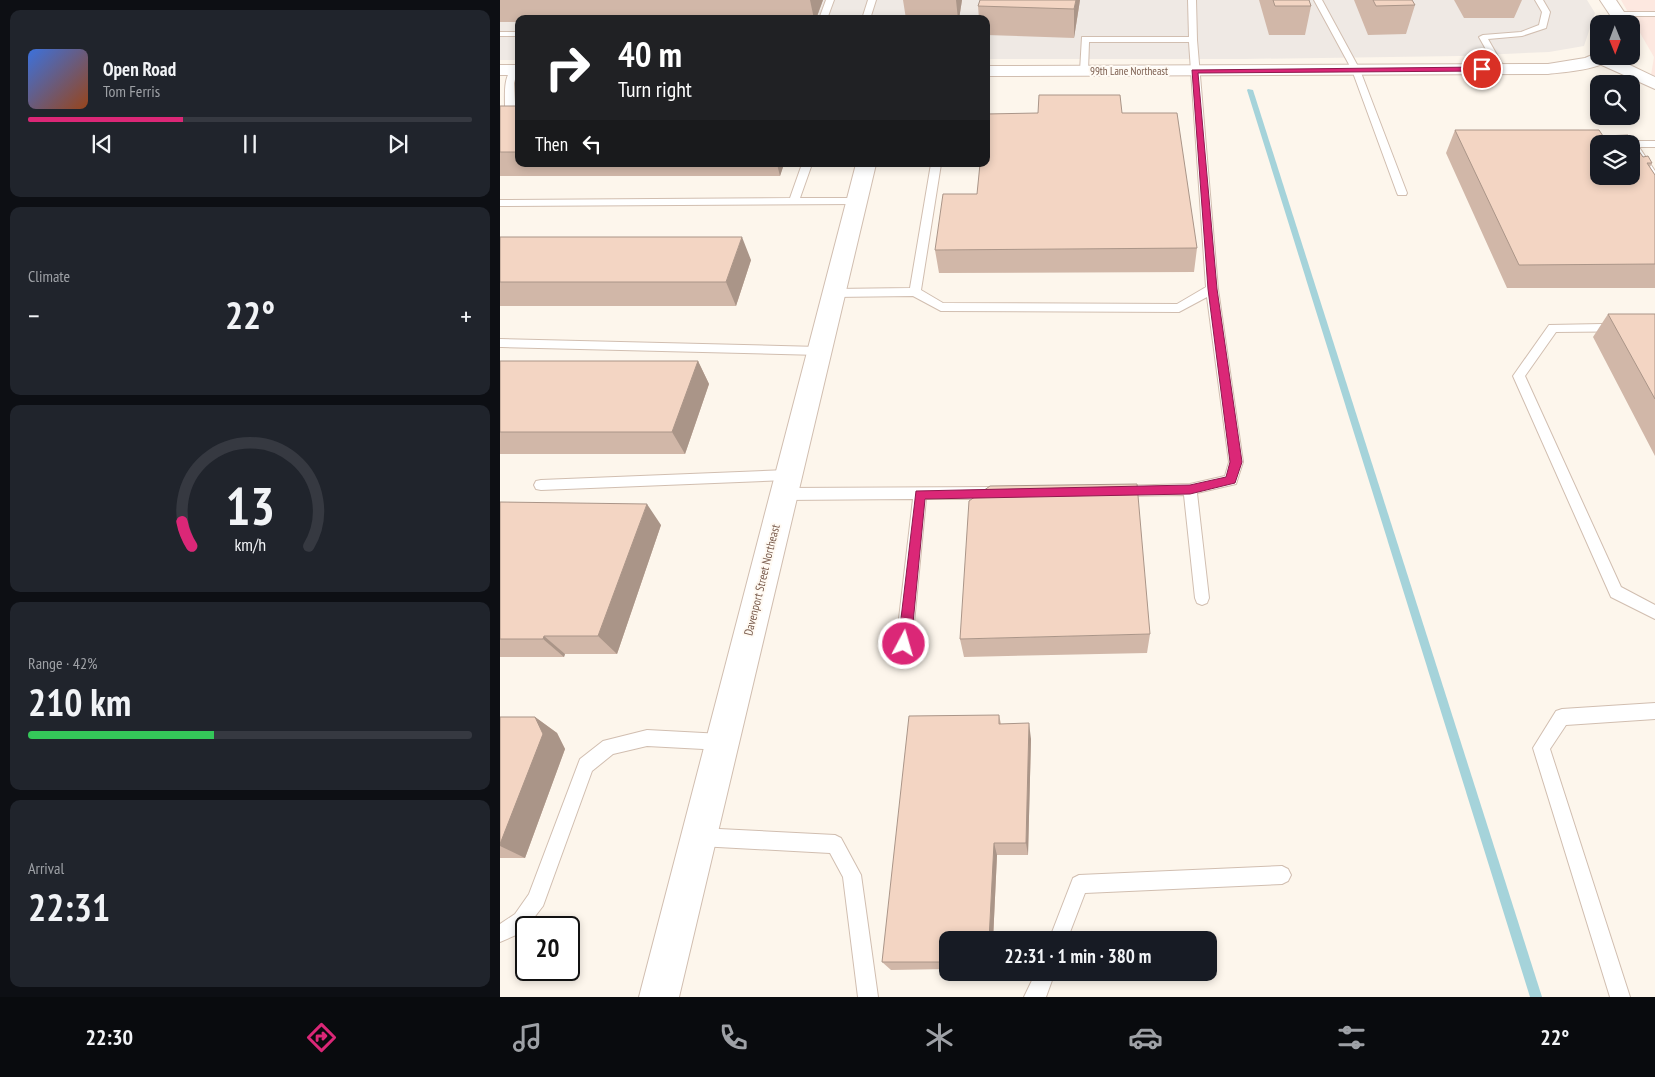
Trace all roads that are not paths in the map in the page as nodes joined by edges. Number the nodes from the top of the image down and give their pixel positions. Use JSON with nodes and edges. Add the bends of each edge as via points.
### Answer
{"nodes":[{"id":1,"x":830,"y":0,"type":"edge"},
{"id":2,"x":872,"y":0,"type":"edge"},
{"id":3,"x":1192,"y":0,"type":"edge"},
{"id":4,"x":1318,"y":0,"type":"edge"},
{"id":5,"x":1539,"y":0,"type":"edge"},
{"id":6,"x":1608,"y":0,"type":"edge"},
{"id":7,"x":1655,"y":14,"type":"edge"},
{"id":8,"x":824,"y":15,"type":"edge"},
{"id":9,"x":867,"y":15,"type":"edge"},
{"id":10,"x":1618,"y":15,"type":"edge"},
{"id":11,"x":1640,"y":16,"type":"edge"},
{"id":12,"x":500,"y":34,"type":"edge"},
{"id":13,"x":515,"y":34,"type":"edge"},
{"id":14,"x":1193,"y":40,"type":"junction"},
{"id":15,"x":1590,"y":61,"type":"edge"},
{"id":16,"x":1618,"y":65,"type":"edge"},
{"id":17,"x":1501,"y":69,"type":"junction"},
{"id":18,"x":511,"y":70,"type":"edge"},
{"id":19,"x":1356,"y":70,"type":"junction"},
{"id":20,"x":990,"y":71,"type":"edge"},
{"id":21,"x":1084,"y":71,"type":"junction"},
{"id":22,"x":1194,"y":71,"type":"junction"},
{"id":23,"x":1655,"y":84,"type":"edge"},
{"id":24,"x":515,"y":106,"type":"edge"},
{"id":25,"x":1655,"y":144,"type":"edge"},
{"id":26,"x":806,"y":167,"type":"edge"},
{"id":27,"x":865,"y":167,"type":"edge"},
{"id":28,"x":936,"y":167,"type":"edge"},
{"id":29,"x":1655,"y":178,"type":"edge"},
{"id":30,"x":1402,"y":193,"type":"dead end"},
{"id":31,"x":857,"y":201,"type":"junction"},
{"id":32,"x":500,"y":202,"type":"edge"},
{"id":33,"x":794,"y":202,"type":"junction"},
{"id":34,"x":1212,"y":289,"type":"junction"},
{"id":35,"x":915,"y":292,"type":"junction"},
{"id":36,"x":834,"y":293,"type":"junction"},
{"id":37,"x":1655,"y":327,"type":"edge"},
{"id":38,"x":502,"y":343,"type":"dead end"},
{"id":39,"x":819,"y":351,"type":"junction"},
{"id":40,"x":541,"y":485,"type":"dead end"},
{"id":41,"x":785,"y":485,"type":"junction"},
{"id":42,"x":1190,"y":489,"type":"junction"},
{"id":43,"x":1110,"y":491,"type":"edge"},
{"id":44,"x":1010,"y":493,"type":"edge"},
{"id":45,"x":920,"y":494,"type":"junction"},
{"id":46,"x":1202,"y":598,"type":"dead end"},
{"id":47,"x":1655,"y":612,"type":"edge"},
{"id":48,"x":904,"y":644,"type":"dead end"},
{"id":49,"x":1655,"y":711,"type":"edge"},
{"id":50,"x":722,"y":742,"type":"junction"},
{"id":51,"x":698,"y":837,"type":"junction"},
{"id":52,"x":1282,"y":875,"type":"dead end"},
{"id":53,"x":1061,"y":931,"type":"edge"},
{"id":54,"x":500,"y":933,"type":"edge"},
{"id":55,"x":1043,"y":981,"type":"edge"},
{"id":56,"x":659,"y":997,"type":"edge"},
{"id":57,"x":868,"y":997,"type":"edge"},
{"id":58,"x":1034,"y":997,"type":"edge"},
{"id":59,"x":1620,"y":997,"type":"edge"}],
"edges":[{"from":1,"to":8,"type":"lane"},
{"from":2,"to":9,"type":"lane"},
{"from":3,"to":14,"type":"lane"},
{"from":4,"to":19,"type":"lane"},
{"from":5,"to":17,"type":"lane","via":[[1546,12],[1543,26],[1522,34],[1483,37]]},
{"from":6,"to":10,"type":"street"},
{"from":7,"to":11,"type":"lane"},
{"from":12,"to":13,"type":"lane"},
{"from":14,"to":21,"type":"lane","via":[[1085,39]]},
{"from":14,"to":22,"type":"lane"},
{"from":15,"to":17,"type":"street","name":"99th Lane Northeast","via":[[1570,67]]},
{"from":16,"to":23,"type":"street"},
{"from":17,"to":19,"type":"street","name":"99th Lane Northeast"},
{"from":18,"to":24,"type":"lane","via":[[510,106]]},
{"from":19,"to":22,"type":"street","name":"99th Lane Northeast"},
{"from":19,"to":30,"type":"lane"},
{"from":20,"to":21,"type":"street","name":"99th Lane Northeast"},
{"from":21,"to":22,"type":"street","name":"99th Lane Northeast"},
{"from":22,"to":34,"type":"lane"},
{"from":25,"to":29,"type":"lane","via":[[1632,144]]},
{"from":26,"to":33,"type":"lane"},
{"from":27,"to":31,"type":"street","name":"Davenport Street Northeast"},
{"from":28,"to":35,"type":"lane"},
{"from":31,"to":33,"type":"lane"},
{"from":31,"to":36,"type":"street","name":"Davenport Street Northeast"},
{"from":32,"to":33,"type":"lane"},
{"from":34,"to":35,"type":"lane","via":[[1179,308],[940,307]]},
{"from":34,"to":42,"type":"lane","via":[[1236,462],[1231,480]]},
{"from":35,"to":36,"type":"lane"},
{"from":36,"to":39,"type":"street","name":"Davenport Street Northeast"},
{"from":37,"to":47,"type":"lane","via":[[1553,328],[1519,376],[1616,592]]},
{"from":38,"to":39,"type":"lane"},
{"from":39,"to":41,"type":"street","name":"Davenport Street Northeast"},
{"from":40,"to":41,"type":"lane"},
{"from":41,"to":45,"type":"lane"},
{"from":41,"to":50,"type":"street","name":"Davenport Street Northeast"},
{"from":42,"to":43,"type":"lane"},
{"from":42,"to":46,"type":"lane"},
{"from":44,"to":45,"type":"lane"},
{"from":45,"to":48,"type":"lane"},
{"from":49,"to":59,"type":"lane","via":[[1562,717],[1541,748]]},
{"from":50,"to":51,"type":"street","name":"Davenport Street Northeast"},
{"from":50,"to":54,"type":"lane","via":[[647,738],[609,747],[586,765],[536,898],[527,915],[507,932]]},
{"from":51,"to":56,"type":"street","name":"Davenport Street Northeast"},
{"from":51,"to":57,"type":"lane","via":[[834,844],[852,875]]},
{"from":52,"to":53,"type":"lane","via":[[1079,884]]},
{"from":55,"to":58,"type":"lane"}]}
